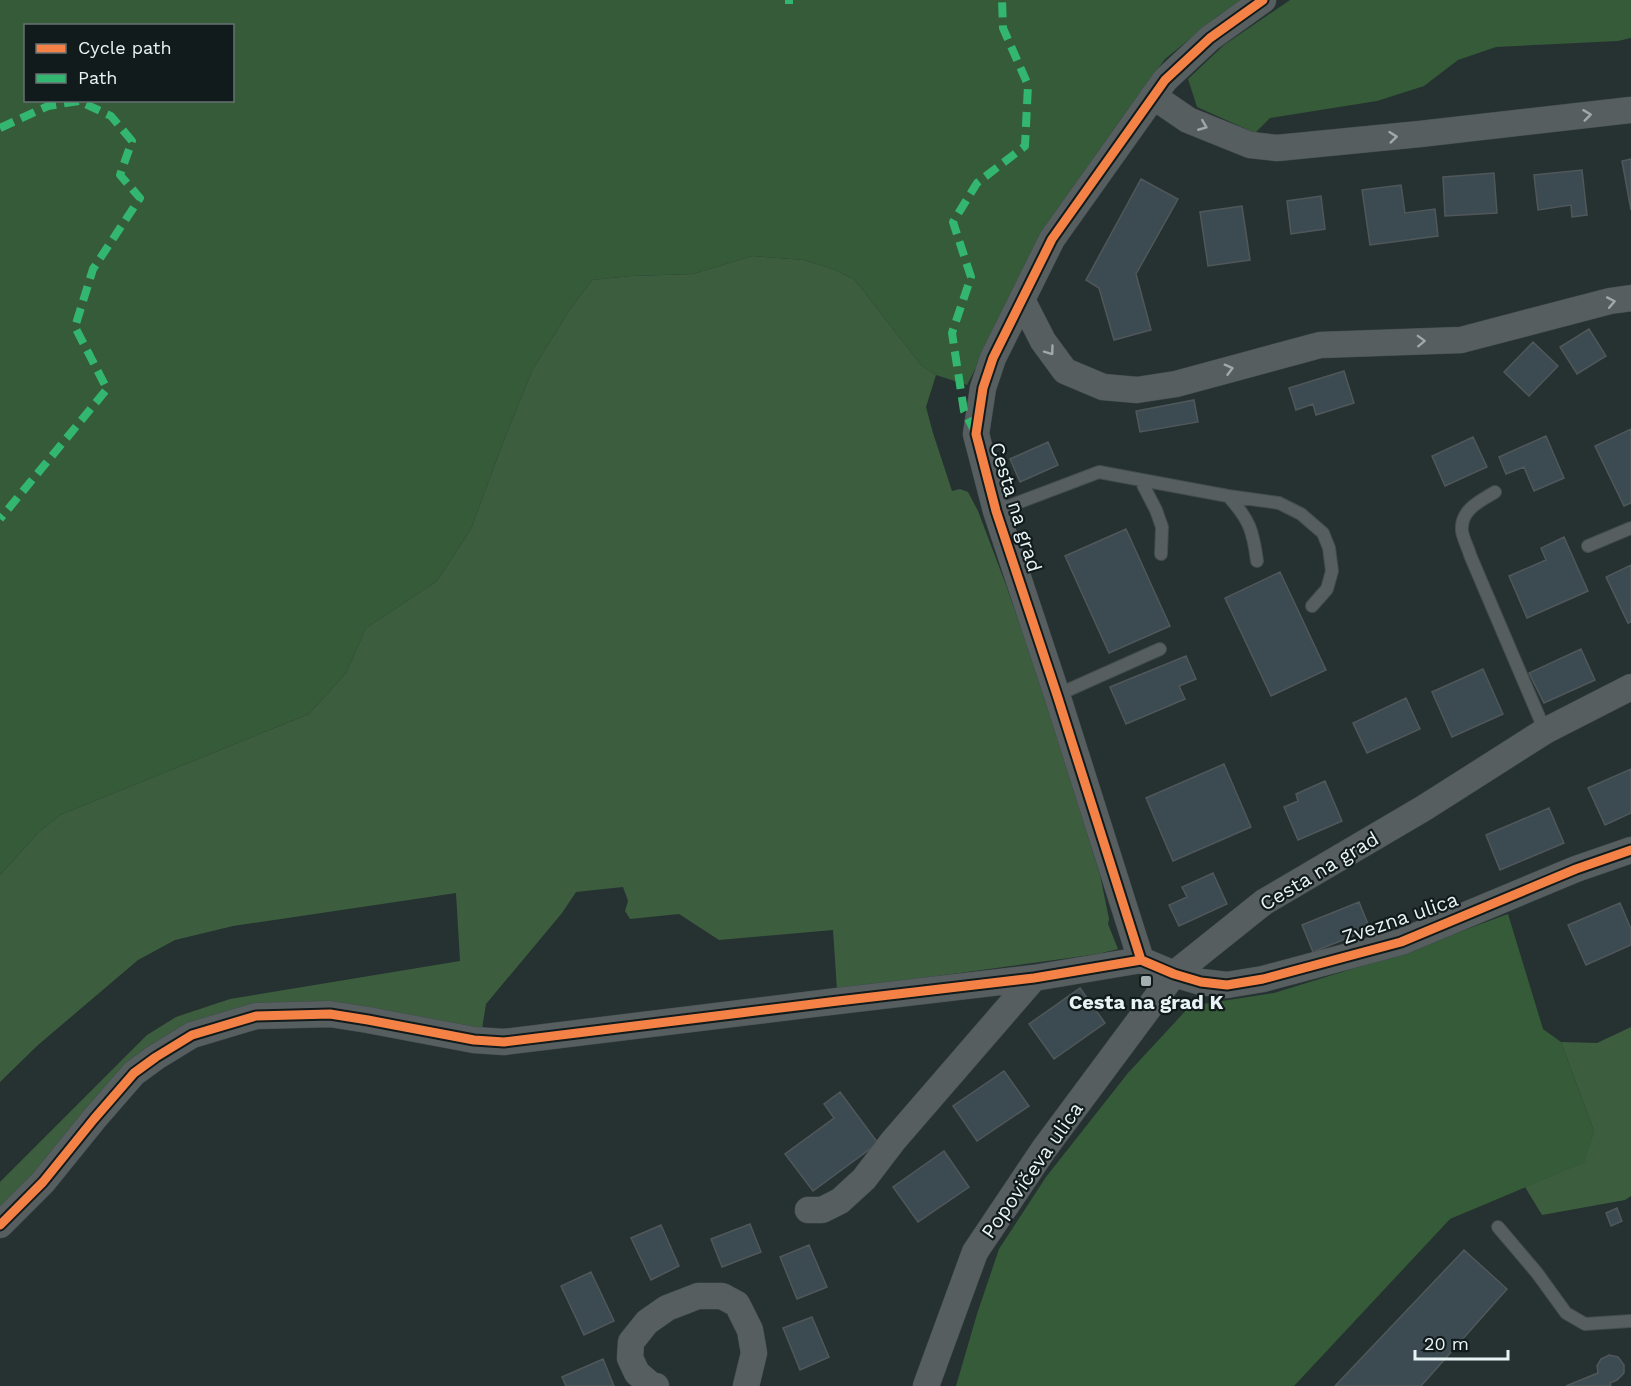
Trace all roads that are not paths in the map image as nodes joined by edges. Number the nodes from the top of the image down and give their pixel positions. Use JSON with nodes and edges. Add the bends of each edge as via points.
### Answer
{"nodes":[{"id":1,"x":1263,"y":0,"type":"edge"},
{"id":2,"x":1153,"y":96,"type":"junction"},
{"id":3,"x":1631,"y":110,"type":"edge"},
{"id":4,"x":1631,"y":298,"type":"edge"},
{"id":5,"x":1022,"y":300,"type":"junction"},
{"id":6,"x":1141,"y":481,"type":"junction"},
{"id":7,"x":1495,"y":492,"type":"dead end"},
{"id":8,"x":1228,"y":496,"type":"junction"},
{"id":9,"x":996,"y":511,"type":"junction"},
{"id":10,"x":1631,"y":528,"type":"edge"},
{"id":11,"x":1588,"y":546,"type":"dead end"},
{"id":12,"x":1161,"y":554,"type":"dead end"},
{"id":13,"x":1257,"y":561,"type":"dead end"},
{"id":14,"x":1312,"y":606,"type":"dead end"},
{"id":15,"x":1160,"y":649,"type":"dead end"},
{"id":16,"x":1631,"y":687,"type":"edge"},
{"id":17,"x":1057,"y":694,"type":"junction"},
{"id":18,"x":1545,"y":732,"type":"junction"},
{"id":19,"x":1631,"y":850,"type":"edge"},
{"id":20,"x":1140,"y":960,"type":"junction"},
{"id":21,"x":1174,"y":974,"type":"junction"},
{"id":22,"x":1034,"y":978,"type":"junction"},
{"id":23,"x":808,"y":1210,"type":"dead end"},
{"id":24,"x":0,"y":1225,"type":"edge"},
{"id":25,"x":1498,"y":1227,"type":"dead end"},
{"id":26,"x":1631,"y":1321,"type":"edge"},
{"id":27,"x":656,"y":1386,"type":"edge"},
{"id":28,"x":746,"y":1386,"type":"edge"},
{"id":29,"x":926,"y":1386,"type":"edge"}],
"edges":[{"from":1,"to":2,"type":"street","name":"Cesta na grad","via":[[1210,38]]},
{"from":2,"to":3,"type":"street","one_way":true,"via":[[1188,120],[1250,146],[1277,148]]},
{"from":2,"to":5,"type":"street","name":"Cesta na grad","via":[[1052,239]]},
{"from":5,"to":4,"type":"street","one_way":true,"via":[[1043,341],[1065,370],[1103,387],[1137,390],[1176,384],[1320,345],[1461,340]]},
{"from":5,"to":9,"type":"street","name":"Cesta na grad","via":[[993,358],[983,388],[976,434]]},
{"from":6,"to":8,"type":"lane"},
{"from":6,"to":9,"type":"lane","via":[[1098,472]]},
{"from":6,"to":12,"type":"lane","via":[[1162,527]]},
{"from":7,"to":18,"type":"lane","via":[[1466,513],[1462,530]]},
{"from":8,"to":13,"type":"lane","via":[[1244,513]]},
{"from":8,"to":14,"type":"lane","via":[[1279,503],[1301,514],[1323,533],[1332,571],[1327,589]]},
{"from":9,"to":17,"type":"street","name":"Cesta na grad"},
{"from":10,"to":11,"type":"lane"},
{"from":15,"to":17,"type":"lane"},
{"from":16,"to":18,"type":"street","name":"Cesta na grad"},
{"from":17,"to":20,"type":"street","name":"Cesta na grad"},
{"from":18,"to":21,"type":"street","name":"Cesta na grad","via":[[1264,902]]},
{"from":19,"to":21,"type":"street","name":"Zvezna ulica","via":[[1401,942],[1227,985]]},
{"from":20,"to":21,"type":"street"},
{"from":20,"to":22,"type":"street"},
{"from":21,"to":29,"type":"street","name":"Popovičeva ulica","via":[[1044,1149],[975,1252]]},
{"from":22,"to":23,"type":"street","via":[[864,1179],[840,1201],[822,1210]]},
{"from":22,"to":24,"type":"street","via":[[504,1042],[330,1014],[256,1016],[192,1035],[134,1073],[43,1182]]},
{"from":25,"to":26,"type":"lane","via":[[1566,1313],[1585,1324]]},
{"from":27,"to":28,"type":"street","via":[[637,1373],[630,1358],[631,1342],[647,1322],[667,1308],[698,1296],[722,1296],[737,1304],[750,1330],[754,1353]]}]}
